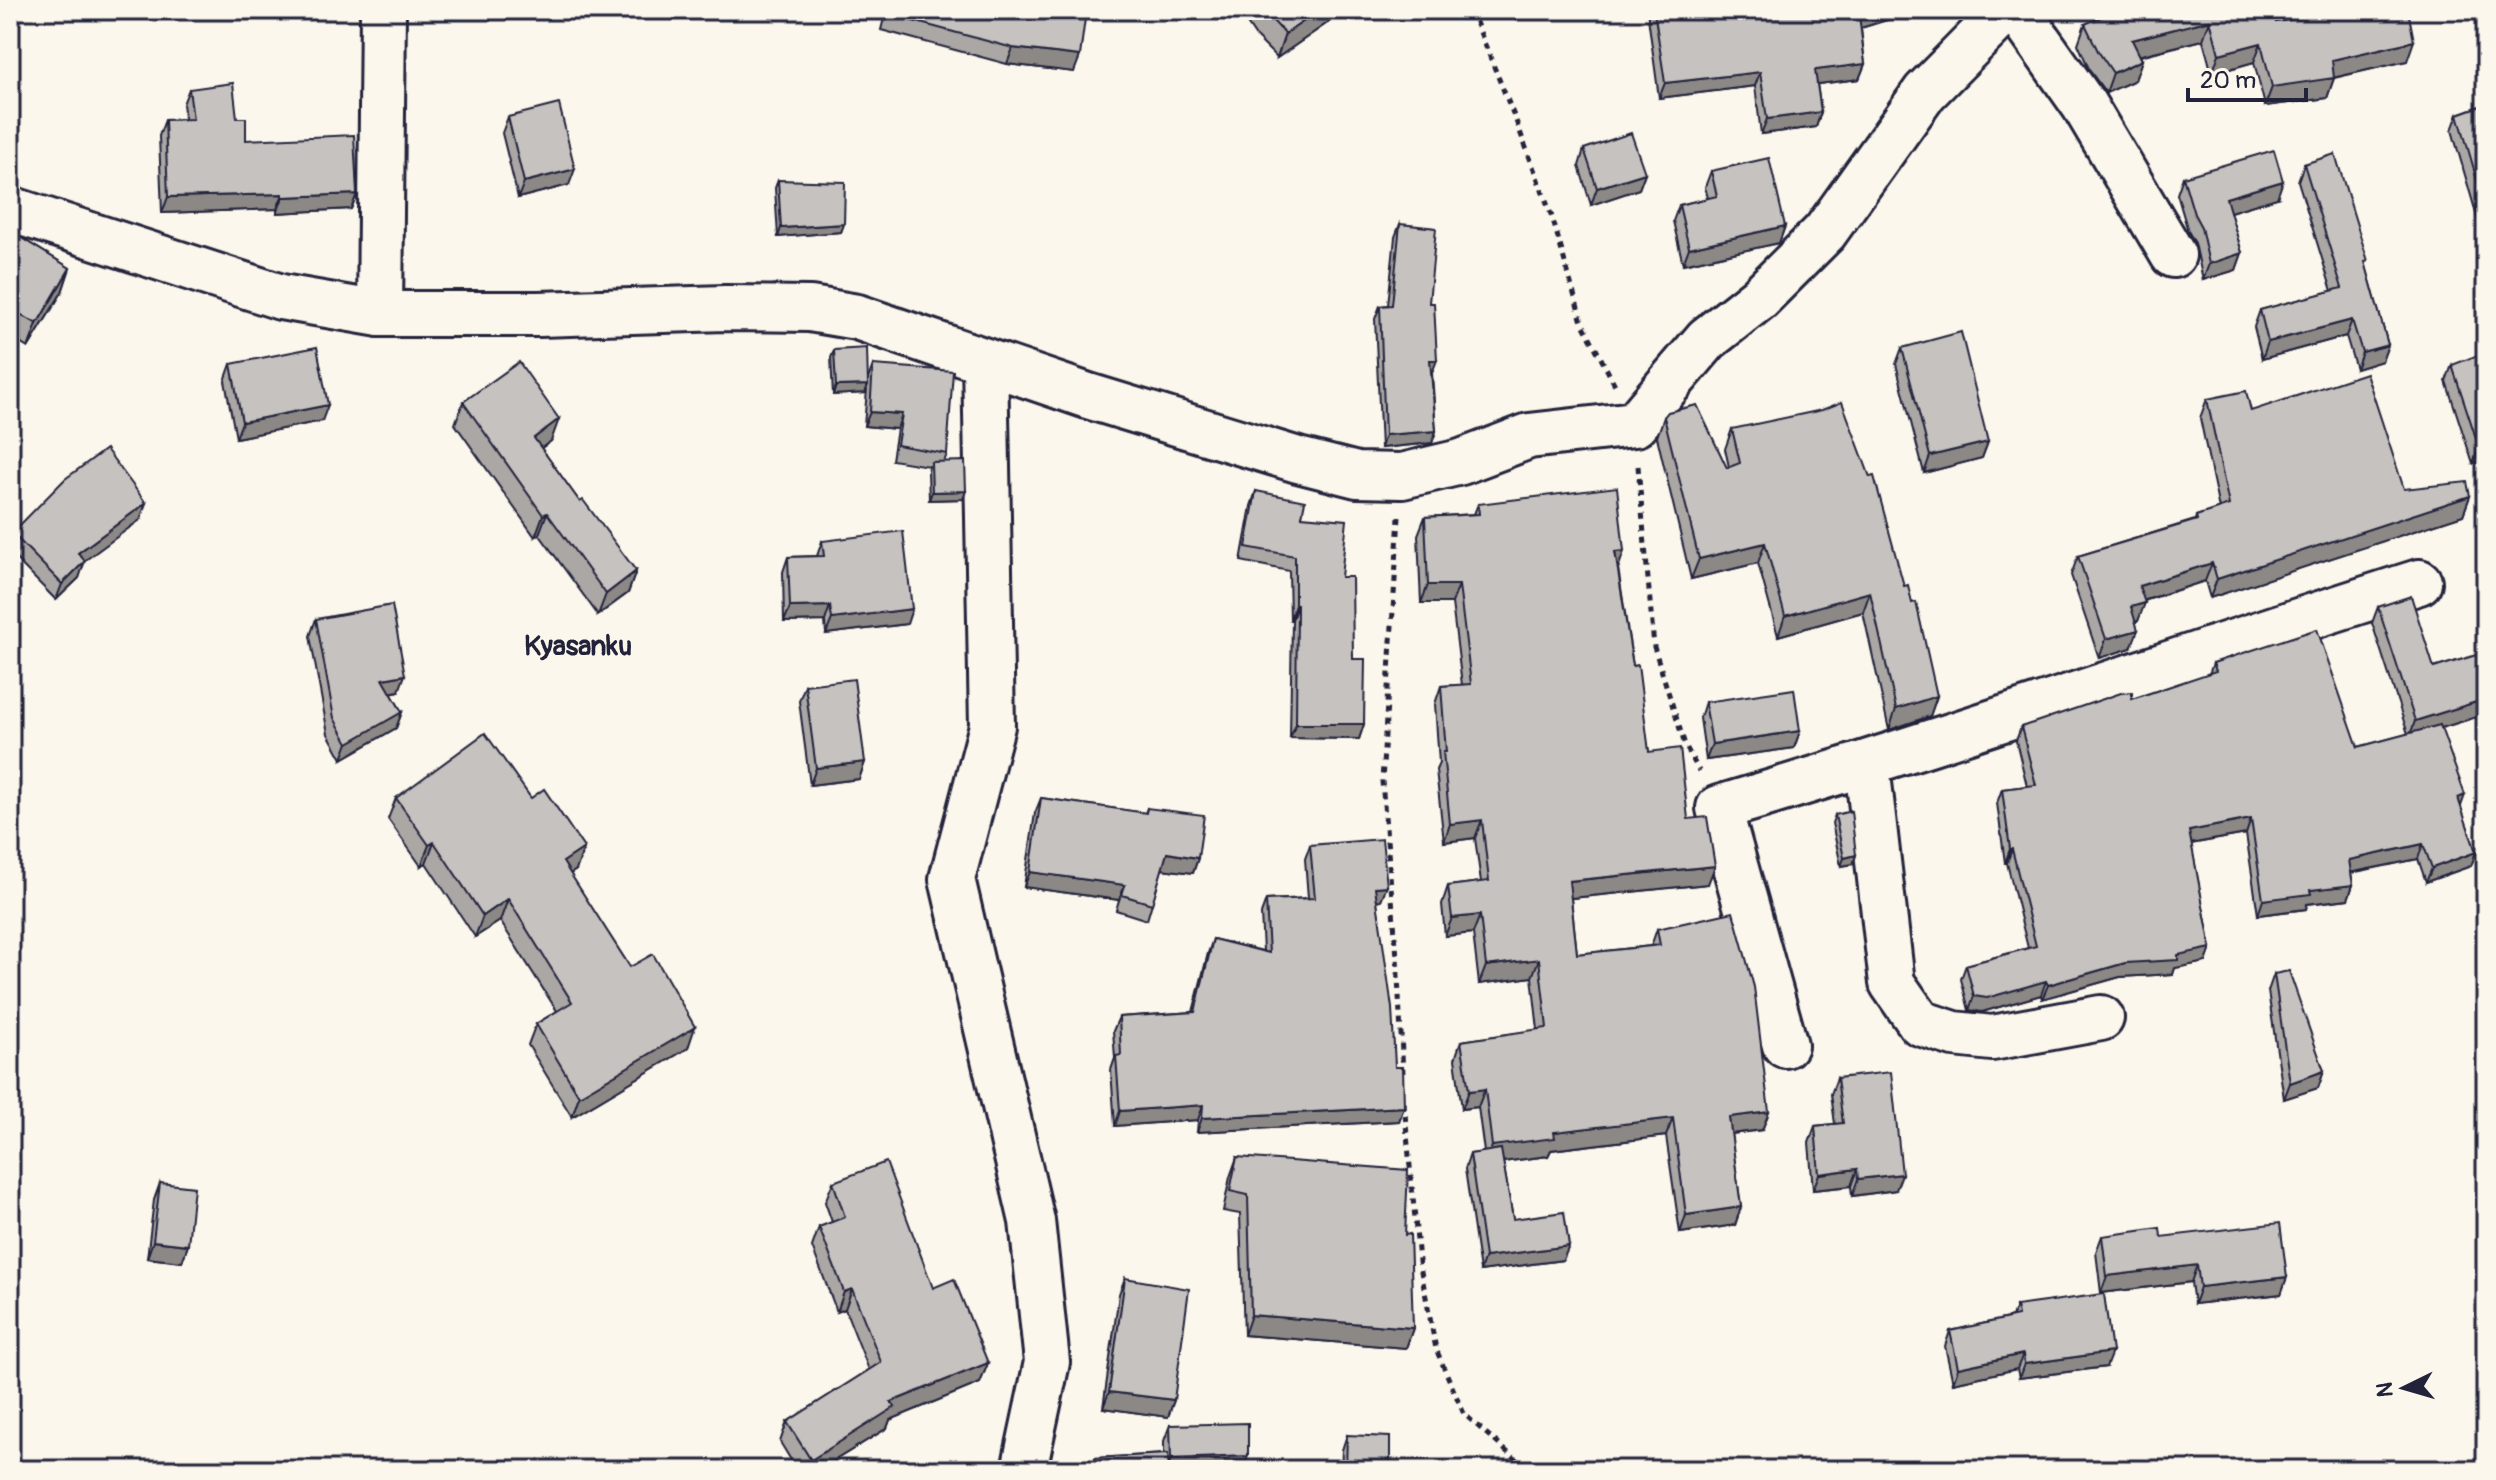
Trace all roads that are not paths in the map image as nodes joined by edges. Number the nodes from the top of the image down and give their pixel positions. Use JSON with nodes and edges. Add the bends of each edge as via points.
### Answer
{"nodes":[{"id":1,"x":383,"y":10,"type":"edge"},
{"id":2,"x":2006,"y":10,"type":"edge"},
{"id":3,"x":2017,"y":10,"type":"edge"},
{"id":4,"x":10,"y":209,"type":"edge"},
{"id":5,"x":2173,"y":255,"type":"dead end"},
{"id":6,"x":380,"y":314,"type":"junction"},
{"id":7,"x":985,"y":361,"type":"junction"},
{"id":8,"x":2419,"y":582,"type":"dead end"},
{"id":9,"x":1867,"y":765,"type":"junction"},
{"id":10,"x":2101,"y":1018,"type":"dead end"},
{"id":11,"x":1785,"y":1045,"type":"dead end"},
{"id":12,"x":1024,"y":1470,"type":"edge"}],
"edges":[{"from":1,"to":6,"type":"street"},
{"from":2,"to":7,"type":"street","via":[[1925,92],[1825,232],[1759,298],[1707,339],[1635,424],[1529,436],[1461,462],[1402,476],[1357,475]]},
{"from":3,"to":5,"type":"street","via":[[2084,105]]},
{"from":4,"to":6,"type":"street","via":[[281,297]]},
{"from":6,"to":7,"type":"street","via":[[810,309],[857,317]]},
{"from":7,"to":12,"type":"street","via":[[992,726],[952,879],[1032,1221],[1047,1362]]},
{"from":8,"to":9,"type":"street"},
{"from":9,"to":10,"type":"street","via":[[1892,983],[1920,1023],[1992,1038]]},
{"from":9,"to":11,"type":"street","via":[[1719,808]]}]}
